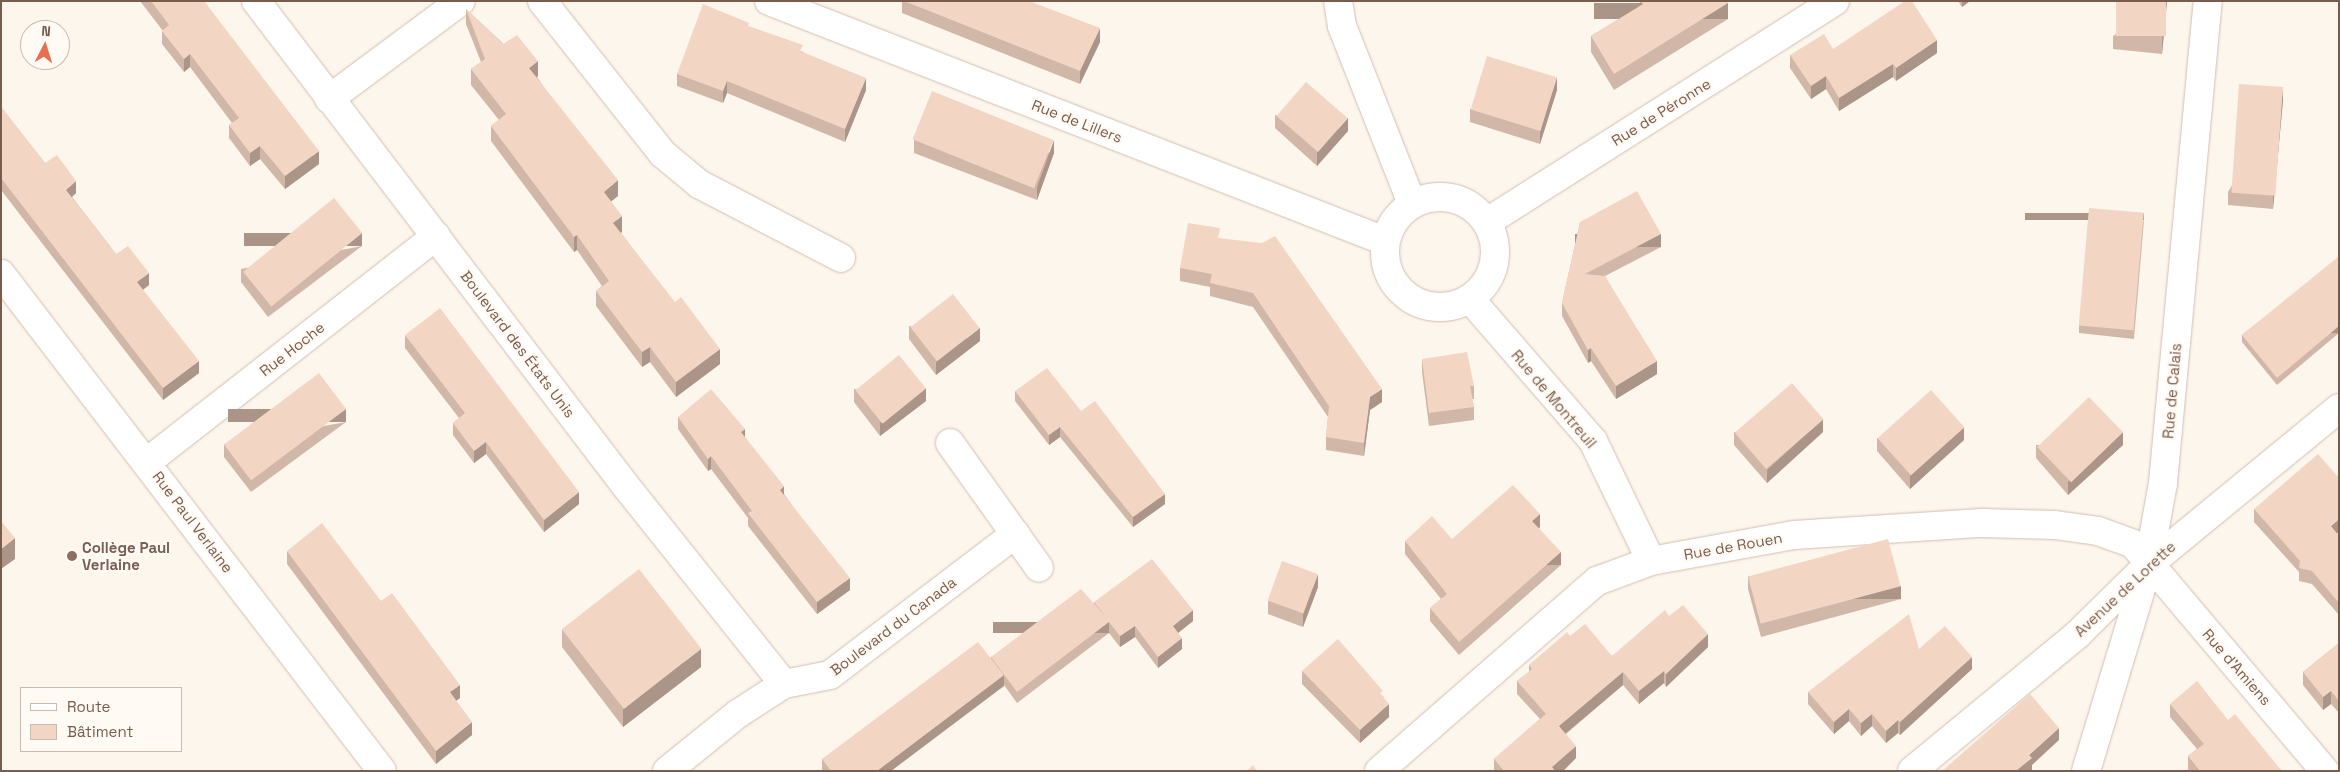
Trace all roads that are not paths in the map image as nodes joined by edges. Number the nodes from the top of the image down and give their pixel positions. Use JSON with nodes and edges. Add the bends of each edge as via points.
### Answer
{"nodes":[{"id":1,"x":256,"y":1,"type":"edge"},
{"id":2,"x":461,"y":1,"type":"edge"},
{"id":3,"x":542,"y":1,"type":"edge"},
{"id":4,"x":769,"y":1,"type":"edge"},
{"id":5,"x":1338,"y":1,"type":"edge"},
{"id":6,"x":1835,"y":1,"type":"edge"},
{"id":7,"x":2208,"y":1,"type":"edge"},
{"id":8,"x":329,"y":99,"type":"junction"},
{"id":9,"x":1412,"y":204,"type":"junction"},
{"id":10,"x":1487,"y":222,"type":"junction"},
{"id":11,"x":436,"y":236,"type":"junction"},
{"id":12,"x":1385,"y":241,"type":"junction"},
{"id":13,"x":841,"y":258,"type":"dead end"},
{"id":14,"x":1,"y":274,"type":"edge"},
{"id":15,"x":1470,"y":299,"type":"junction"},
{"id":16,"x":2339,"y":408,"type":"edge"},
{"id":17,"x":950,"y":442,"type":"dead end"},
{"id":18,"x":147,"y":462,"type":"junction"},
{"id":19,"x":1015,"y":534,"type":"junction"},
{"id":20,"x":1651,"y":561,"type":"junction"},
{"id":21,"x":2148,"y":564,"type":"junction"},
{"id":22,"x":1039,"y":568,"type":"dead end"},
{"id":23,"x":784,"y":684,"type":"junction"},
{"id":24,"x":382,"y":771,"type":"edge"},
{"id":25,"x":667,"y":771,"type":"edge"},
{"id":26,"x":1379,"y":771,"type":"edge"},
{"id":27,"x":1912,"y":771,"type":"edge"},
{"id":28,"x":2086,"y":771,"type":"edge"},
{"id":29,"x":2326,"y":771,"type":"edge"}],
"edges":[{"from":1,"to":8,"type":"street","name":"Boulevard des États Unis"},
{"from":2,"to":8,"type":"street"},
{"from":3,"to":13,"type":"street","via":[[663,154],[698,184]]},
{"from":4,"to":12,"type":"street","name":"Rue de Lillers"},
{"from":5,"to":9,"type":"street","via":[[1342,26]]},
{"from":6,"to":10,"type":"street","name":"Rue de Péronne"},
{"from":7,"to":21,"type":"street","name":"Rue de Calais","via":[[2163,483]]},
{"from":8,"to":11,"type":"street","name":"Boulevard des États Unis"},
{"from":9,"to":10,"type":"street","via":[[1446,197],[1462,201]]},
{"from":9,"to":12,"type":"street","via":[[1392,223]]},
{"from":10,"to":15,"type":"street","via":[[1496,253],[1483,287]]},
{"from":11,"to":18,"type":"street","name":"Rue Hoche"},
{"from":11,"to":23,"type":"street","name":"Boulevard des États Unis","via":[[625,485]]},
{"from":12,"to":15,"type":"street","via":[[1386,265],[1393,283],[1406,296],[1424,306],[1446,308]]},
{"from":14,"to":18,"type":"street","name":"Rue Paul Verlaine"},
{"from":15,"to":20,"type":"street","name":"Rue de Montreuil","via":[[1593,442]]},
{"from":16,"to":21,"type":"street","name":"Avenue de Lorette"},
{"from":17,"to":19,"type":"street"},
{"from":18,"to":24,"type":"street","name":"Rue Paul Verlaine"},
{"from":19,"to":22,"type":"street"},
{"from":19,"to":23,"type":"street","name":"Boulevard du Canada","via":[[830,675]]},
{"from":20,"to":21,"type":"street","name":"Rue de Rouen","via":[[1794,535],[1982,523],[2055,525],[2098,531],[2133,544]]},
{"from":20,"to":26,"type":"street","name":"Rue de Rouen","via":[[1597,581]]},
{"from":21,"to":27,"type":"street","name":"Avenue de Lorette","via":[[2078,634]]},
{"from":21,"to":28,"type":"street","name":"Rue de Calais"},
{"from":21,"to":29,"type":"street","name":"Rue d'Amiens"},
{"from":23,"to":25,"type":"street","name":"Boulevard du Canada","via":[[739,713]]}]}
